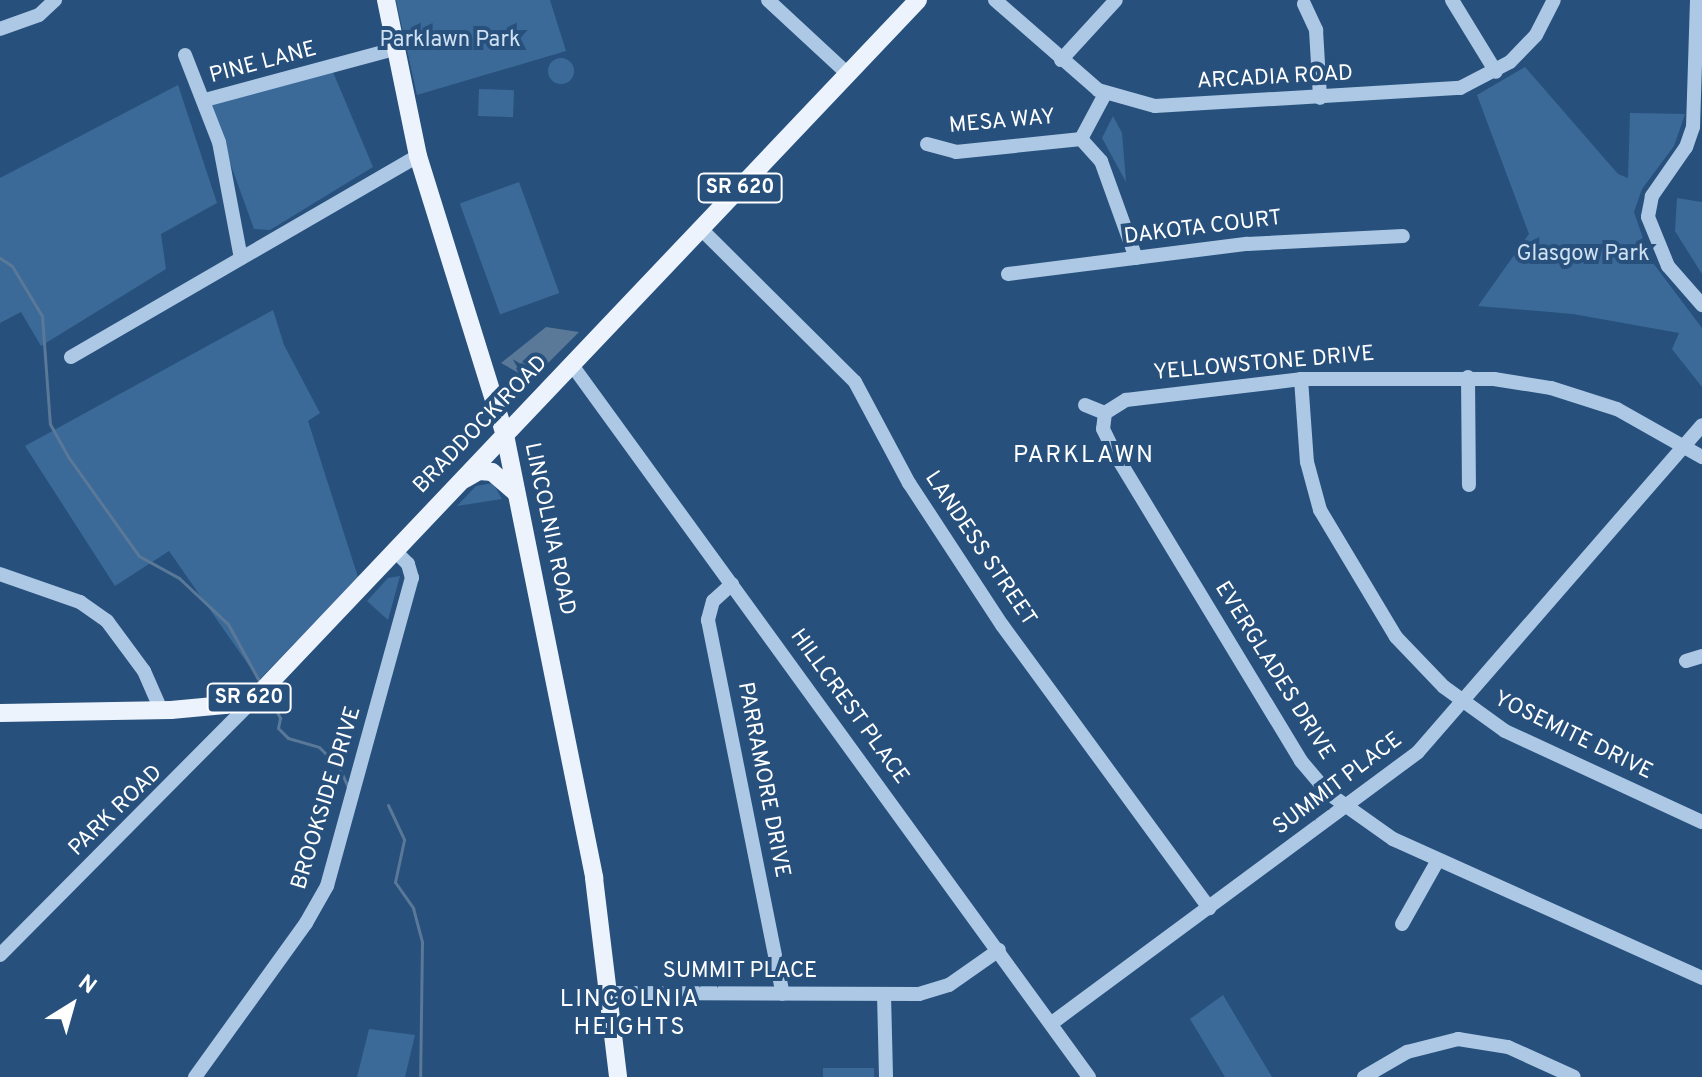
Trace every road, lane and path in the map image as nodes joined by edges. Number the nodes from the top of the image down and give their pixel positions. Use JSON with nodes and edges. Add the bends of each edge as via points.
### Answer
{"nodes":[{"id":1,"x":55,"y":0,"type":"edge"},
{"id":2,"x":386,"y":0,"type":"edge"},
{"id":3,"x":768,"y":0,"type":"edge"},
{"id":4,"x":918,"y":0,"type":"edge"},
{"id":5,"x":995,"y":0,"type":"edge"},
{"id":6,"x":1116,"y":0,"type":"edge"},
{"id":7,"x":1452,"y":0,"type":"edge"},
{"id":8,"x":1554,"y":0,"type":"edge"},
{"id":9,"x":1697,"y":0,"type":"edge"},
{"id":10,"x":1304,"y":4,"type":"dead end"},
{"id":11,"x":0,"y":29,"type":"edge"},
{"id":12,"x":394,"y":49,"type":"junction"},
{"id":13,"x":185,"y":55,"type":"dead end"},
{"id":14,"x":1061,"y":60,"type":"junction"},
{"id":15,"x":1496,"y":72,"type":"junction"},
{"id":16,"x":848,"y":74,"type":"junction"},
{"id":17,"x":1105,"y":94,"type":"junction"},
{"id":18,"x":1320,"y":98,"type":"junction"},
{"id":19,"x":205,"y":100,"type":"junction"},
{"id":20,"x":1698,"y":127,"type":"edge"},
{"id":21,"x":1081,"y":139,"type":"junction"},
{"id":22,"x":927,"y":144,"type":"dead end"},
{"id":23,"x":418,"y":156,"type":"junction"},
{"id":24,"x":701,"y":229,"type":"junction"},
{"id":25,"x":1403,"y":236,"type":"dead end"},
{"id":26,"x":241,"y":258,"type":"junction"},
{"id":27,"x":1136,"y":258,"type":"junction"},
{"id":28,"x":1008,"y":274,"type":"dead end"},
{"id":29,"x":1702,"y":305,"type":"edge"},
{"id":30,"x":71,"y":357,"type":"dead end"},
{"id":31,"x":572,"y":365,"type":"junction"},
{"id":32,"x":1468,"y":377,"type":"junction"},
{"id":33,"x":1301,"y":379,"type":"junction"},
{"id":34,"x":1085,"y":405,"type":"dead end"},
{"id":35,"x":1105,"y":413,"type":"junction"},
{"id":36,"x":1702,"y":425,"type":"edge"},
{"id":37,"x":505,"y":435,"type":"junction"},
{"id":38,"x":1685,"y":445,"type":"junction"},
{"id":39,"x":1702,"y":457,"type":"edge"},
{"id":40,"x":456,"y":485,"type":"junction"},
{"id":41,"x":1469,"y":485,"type":"dead end"},
{"id":42,"x":517,"y":494,"type":"junction"},
{"id":43,"x":395,"y":551,"type":"junction"},
{"id":44,"x":0,"y":574,"type":"edge"},
{"id":45,"x":732,"y":584,"type":"junction"},
{"id":46,"x":1702,"y":656,"type":"edge"},
{"id":47,"x":1686,"y":661,"type":"dead end"},
{"id":48,"x":259,"y":694,"type":"junction"},
{"id":49,"x":1462,"y":702,"type":"junction"},
{"id":50,"x":161,"y":710,"type":"junction"},
{"id":51,"x":0,"y":713,"type":"edge"},
{"id":52,"x":1345,"y":809,"type":"junction"},
{"id":53,"x":1702,"y":822,"type":"edge"},
{"id":54,"x":1438,"y":860,"type":"junction"},
{"id":55,"x":1209,"y":908,"type":"junction"},
{"id":56,"x":1402,"y":924,"type":"dead end"},
{"id":57,"x":999,"y":950,"type":"junction"},
{"id":58,"x":0,"y":955,"type":"edge"},
{"id":59,"x":1702,"y":978,"type":"edge"},
{"id":60,"x":612,"y":993,"type":"junction"},
{"id":61,"x":783,"y":994,"type":"junction"},
{"id":62,"x":884,"y":994,"type":"junction"},
{"id":63,"x":1052,"y":1023,"type":"junction"},
{"id":64,"x":195,"y":1077,"type":"edge"},
{"id":65,"x":618,"y":1077,"type":"edge"},
{"id":66,"x":886,"y":1077,"type":"edge"},
{"id":67,"x":1089,"y":1077,"type":"edge"},
{"id":68,"x":1364,"y":1077,"type":"edge"},
{"id":69,"x":1574,"y":1077,"type":"edge"}],
"edges":[{"from":1,"to":11,"type":"street","via":[[39,15]]},
{"from":2,"to":12,"type":"main road","name":"LINCOLNIA ROAD"},
{"from":3,"to":16,"type":"street"},
{"from":4,"to":16,"type":"main road","name":"BRADDOCK ROAD","number":"SR 620"},
{"from":5,"to":14,"type":"street","name":"ARCADIA ROAD"},
{"from":6,"to":14,"type":"street"},
{"from":7,"to":15,"type":"street"},
{"from":8,"to":15,"type":"street","name":"ARCADIA ROAD","via":[[1530,42]]},
{"from":9,"to":20,"type":"street"},
{"from":10,"to":18,"type":"street","via":[[1316,30]]},
{"from":12,"to":19,"type":"street","name":"PINE LANE"},
{"from":12,"to":23,"type":"main road","name":"LINCOLNIA ROAD"},
{"from":13,"to":19,"type":"street"},
{"from":14,"to":17,"type":"street","name":"ARCADIA ROAD"},
{"from":15,"to":18,"type":"street","name":"ARCADIA ROAD","via":[[1443,92]]},
{"from":16,"to":24,"type":"main road","name":"BRADDOCK ROAD","number":"SR 620"},
{"from":17,"to":18,"type":"street","name":"ARCADIA ROAD","via":[[1155,106]]},
{"from":17,"to":21,"type":"street"},
{"from":19,"to":26,"type":"street","name":"PINE LANE","via":[[229,182]]},
{"from":20,"to":29,"type":"street","via":[[1652,196],[1648,217],[1668,266]]},
{"from":21,"to":22,"type":"street","name":"MESA WAY","via":[[956,152]]},
{"from":21,"to":27,"type":"street","via":[[1101,161]]},
{"from":23,"to":26,"type":"street"},
{"from":23,"to":37,"type":"main road","name":"LINCOLNIA ROAD"},
{"from":24,"to":31,"type":"main road","name":"BRADDOCK ROAD","number":"SR 620"},
{"from":24,"to":55,"type":"street","name":"LANDESS STREET","via":[[855,382],[909,483],[1002,625]]},
{"from":25,"to":27,"type":"street","name":"DAKOTA COURT","via":[[1305,239]]},
{"from":26,"to":30,"type":"street"},
{"from":27,"to":28,"type":"street","name":"DAKOTA COURT"},
{"from":31,"to":37,"type":"main road","name":"BRADDOCK ROAD","number":"SR 620"},
{"from":31,"to":45,"type":"street","name":"HILLCREST PLACE"},
{"from":32,"to":33,"type":"street","name":"YELLOWSTONE DRIVE"},
{"from":32,"to":38,"type":"street","name":"YELLOWSTONE DRIVE","via":[[1523,382],[1584,397]]},
{"from":32,"to":41,"type":"street"},
{"from":33,"to":35,"type":"street","name":"YELLOWSTONE DRIVE","via":[[1126,400]]},
{"from":33,"to":49,"type":"street","name":"YOSEMITE DRIVE","via":[[1307,462],[1328,530],[1396,637]]},
{"from":34,"to":35,"type":"street"},
{"from":35,"to":52,"type":"street","name":"EVERGLADES DRIVE","via":[[1103,429],[1114,452],[1248,675],[1301,761]]},
{"from":36,"to":38,"type":"street","name":"SUMMIT PLACE"},
{"from":37,"to":40,"type":"main road","name":"BRADDOCK ROAD","number":"SR 620"},
{"from":37,"to":42,"type":"main road","name":"LINCOLNIA ROAD"},
{"from":38,"to":39,"type":"street","name":"YELLOWSTONE DRIVE"},
{"from":38,"to":49,"type":"street","name":"SUMMIT PLACE"},
{"from":40,"to":42,"type":"main road","via":[[485,471],[499,475]]},
{"from":40,"to":43,"type":"main road","name":"BRADDOCK ROAD","number":"SR 620"},
{"from":42,"to":60,"type":"main road","name":"LINCOLNIA ROAD","via":[[572,756]]},
{"from":43,"to":48,"type":"main road","name":"BRADDOCK ROAD","number":"SR 620"},
{"from":43,"to":64,"type":"street","name":"BROOKSIDE DRIVE","via":[[408,564],[412,578],[327,886]]},
{"from":44,"to":50,"type":"street","via":[[80,602],[107,621],[144,671]]},
{"from":45,"to":57,"type":"street","name":"HILLCREST PLACE"},
{"from":45,"to":61,"type":"street","name":"PARRAMORE DRIVE","via":[[713,601],[708,620]]},
{"from":46,"to":47,"type":"street"},
{"from":48,"to":50,"type":"main road","name":"BRADDOCK ROAD","number":"SR 620","via":[[225,705]]},
{"from":48,"to":58,"type":"street","name":"PARK ROAD"},
{"from":49,"to":52,"type":"street","name":"SUMMIT PLACE","via":[[1400,768]]},
{"from":49,"to":53,"type":"street","name":"YOSEMITE DRIVE","via":[[1528,744]]},
{"from":50,"to":51,"type":"main road","name":"BRADDOCK ROAD","number":"SR 620"},
{"from":52,"to":54,"type":"street","name":"EVERGLADES DRIVE"},
{"from":52,"to":55,"type":"street","name":"SUMMIT PLACE"},
{"from":54,"to":56,"type":"street"},
{"from":54,"to":59,"type":"street","name":"EVERGLADES DRIVE"},
{"from":55,"to":63,"type":"street","name":"SUMMIT PLACE"},
{"from":57,"to":62,"type":"street","name":"SUMMIT PLACE","via":[[935,990]]},
{"from":57,"to":63,"type":"street","name":"HILLCREST PLACE"},
{"from":60,"to":61,"type":"street","name":"SUMMIT PLACE"},
{"from":60,"to":65,"type":"main road","name":"LINCOLNIA ROAD"},
{"from":61,"to":62,"type":"street","name":"SUMMIT PLACE"},
{"from":62,"to":66,"type":"street"},
{"from":63,"to":67,"type":"street","name":"HILLCREST PLACE"},
{"from":68,"to":69,"type":"street","via":[[1407,1052],[1458,1039],[1508,1047]]}]}
